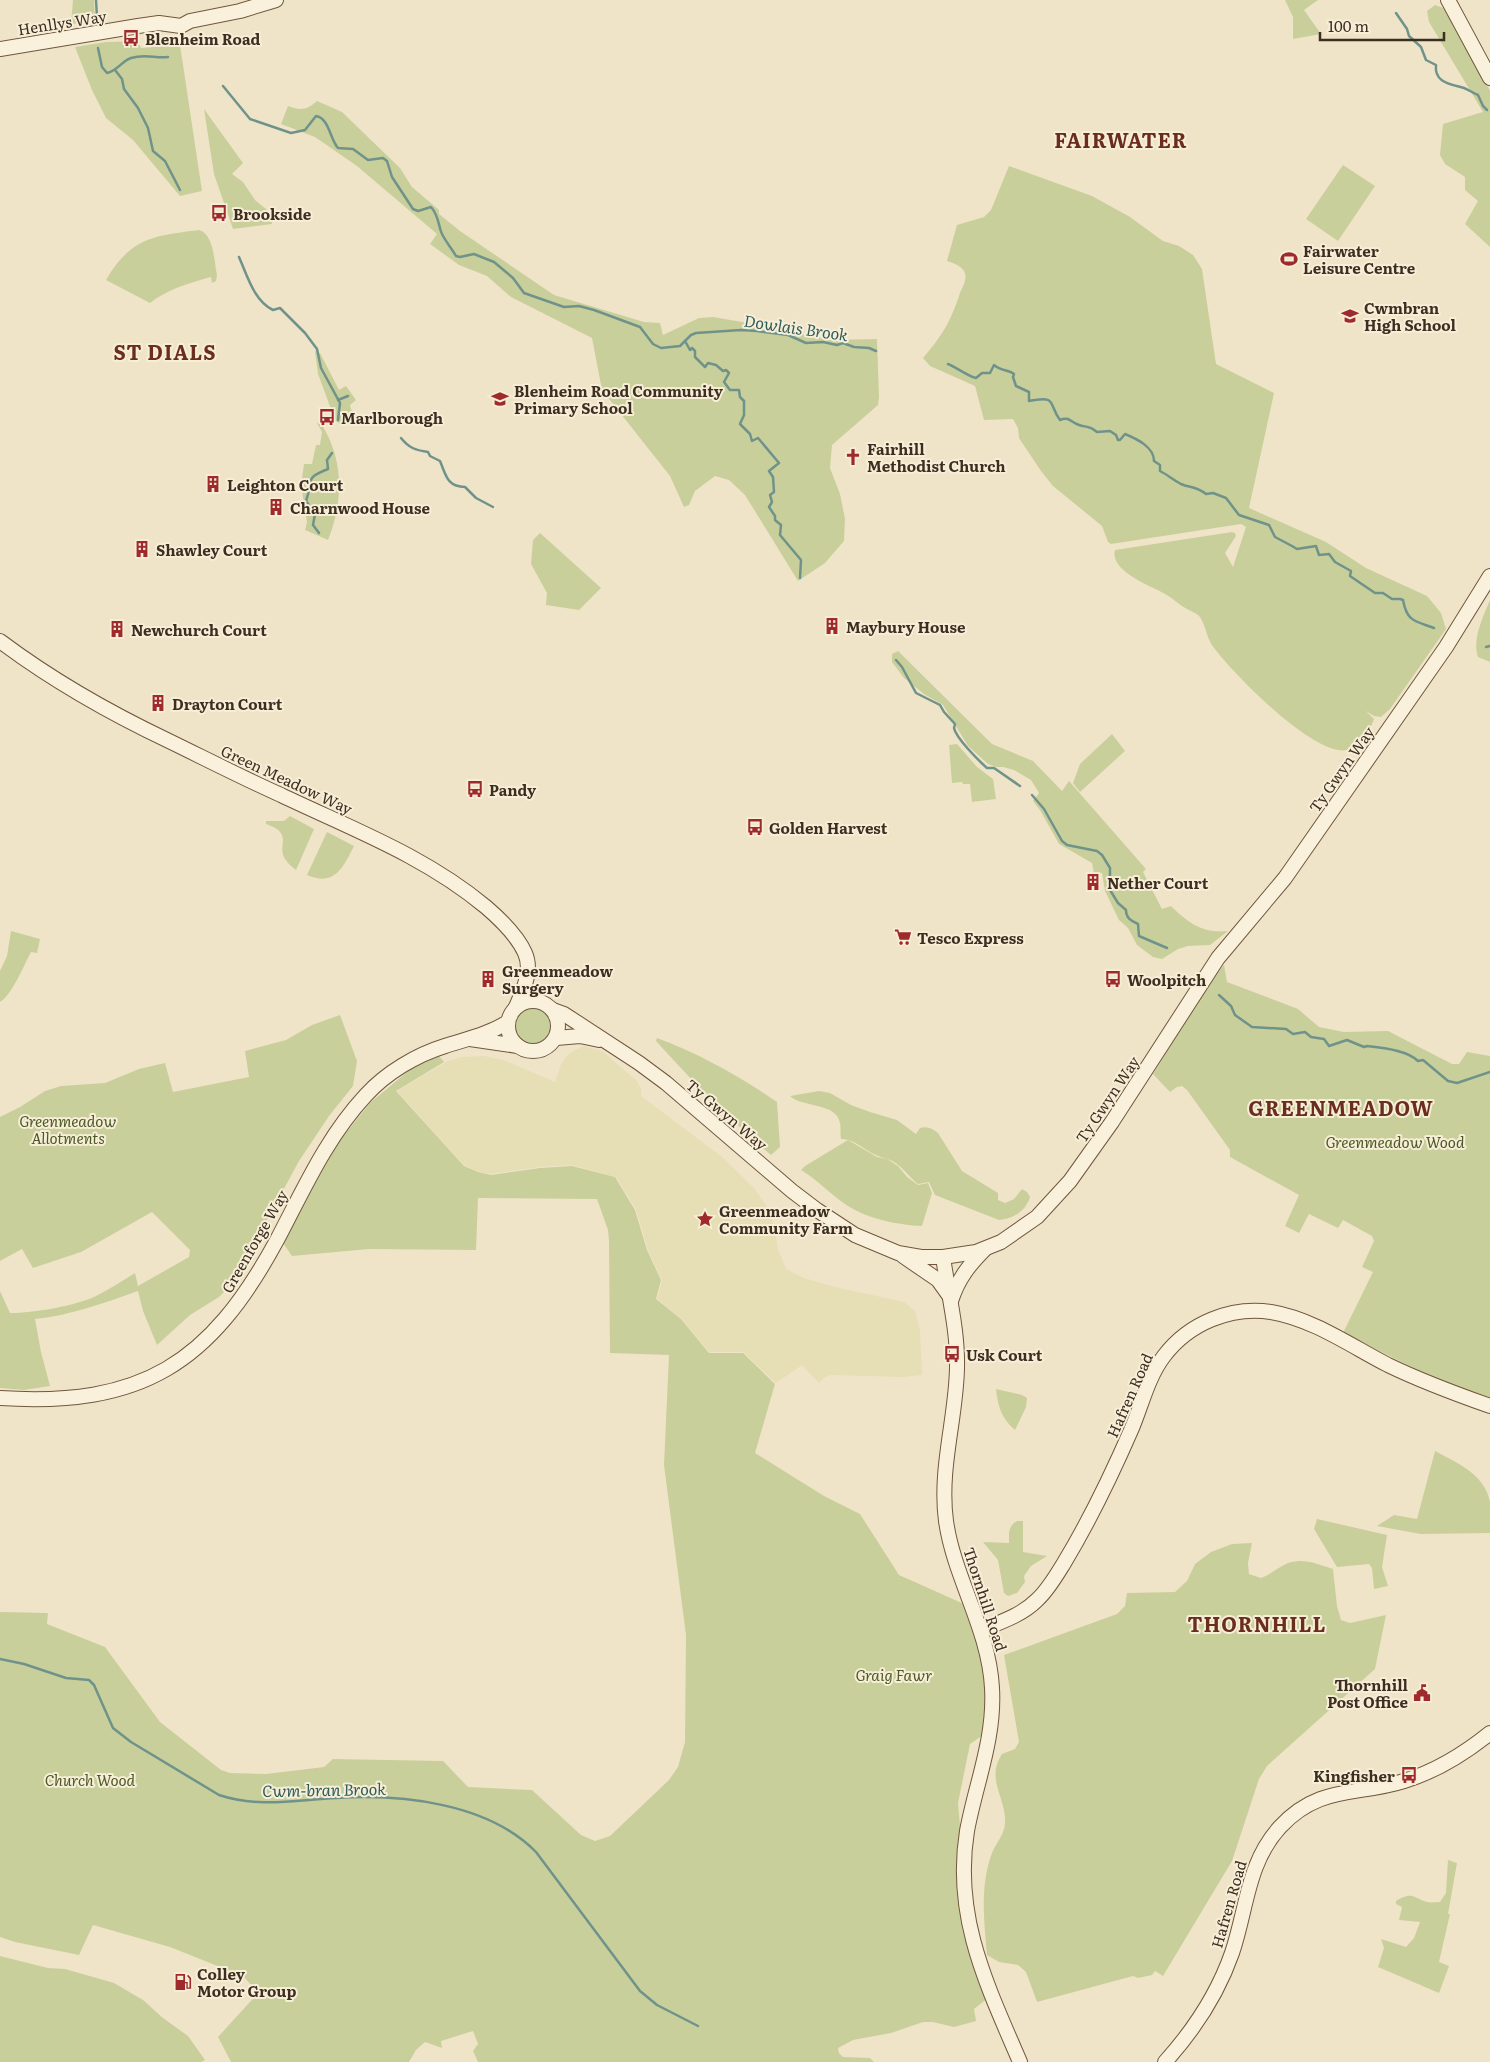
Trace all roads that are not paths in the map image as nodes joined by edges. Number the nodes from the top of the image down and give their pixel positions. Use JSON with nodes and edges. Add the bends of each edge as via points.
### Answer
{"nodes":[{"id":1,"x":276,"y":0,"type":"edge"},
{"id":2,"x":1448,"y":0,"type":"edge"},
{"id":3,"x":0,"y":49,"type":"edge"},
{"id":4,"x":1490,"y":78,"type":"edge"},
{"id":5,"x":1490,"y":576,"type":"edge"},
{"id":6,"x":0,"y":641,"type":"edge"},
{"id":7,"x":528,"y":976,"type":"junction"},
{"id":8,"x":541,"y":1002,"type":"junction"},
{"id":9,"x":516,"y":1007,"type":"junction"},
{"id":10,"x":553,"y":1010,"type":"junction"},
{"id":11,"x":508,"y":1022,"type":"junction"},
{"id":12,"x":556,"y":1038,"type":"junction"},
{"id":13,"x":469,"y":1039,"type":"junction"},
{"id":14,"x":607,"y":1042,"type":"junction"},
{"id":15,"x":518,"y":1046,"type":"junction"},
{"id":16,"x":986,"y":1248,"type":"junction"},
{"id":17,"x":898,"y":1253,"type":"junction"},
{"id":18,"x":943,"y":1257,"type":"junction"},
{"id":19,"x":950,"y":1300,"type":"junction"},
{"id":20,"x":0,"y":1398,"type":"edge"},
{"id":21,"x":1490,"y":1406,"type":"edge"},
{"id":22,"x":981,"y":1630,"type":"junction"},
{"id":23,"x":1490,"y":1734,"type":"edge"},
{"id":24,"x":1020,"y":2062,"type":"edge"},
{"id":25,"x":1165,"y":2062,"type":"edge"}],
"edges":[{"from":1,"to":3,"type":"street","name":"Henllys Way","via":[[181,26],[159,23]]},
{"from":2,"to":4,"type":"street"},
{"from":5,"to":16,"type":"street","name":"Ty Gwyn Way","via":[[1446,647],[1286,878],[1218,958],[1070,1182],[1037,1217]]},
{"from":6,"to":7,"type":"street","name":"Green Meadow Way","via":[[74,690],[168,740],[421,861],[468,892],[505,926],[525,953]]},
{"from":7,"to":8,"type":"street","name":"Green Meadow Way"},
{"from":7,"to":9,"type":"street"},
{"from":8,"to":9,"type":"street","via":[[532,1000]]},
{"from":8,"to":10,"type":"street"},
{"from":9,"to":11,"type":"street"},
{"from":10,"to":12,"type":"street","via":[[559,1027]]},
{"from":10,"to":14,"type":"street","name":"Ty Gwyn Way"},
{"from":11,"to":13,"type":"street","name":"Greenforge Way"},
{"from":11,"to":15,"type":"street","via":[[510,1035]]},
{"from":12,"to":14,"type":"street","via":[[580,1036]]},
{"from":12,"to":15,"type":"street","via":[[538,1050]]},
{"from":13,"to":15,"type":"street","name":"Greenforge Way"},
{"from":13,"to":20,"type":"street","name":"Greenforge Way","via":[[404,1064],[367,1094],[341,1124],[311,1173],[254,1279],[226,1318],[193,1351],[150,1378],[103,1394],[54,1399]]},
{"from":14,"to":17,"type":"street","name":"Ty Gwyn Way","via":[[666,1083],[817,1210],[855,1235]]},
{"from":16,"to":18,"type":"street","name":"Ty Gwyn Way"},
{"from":16,"to":19,"type":"street","via":[[965,1270]]},
{"from":17,"to":18,"type":"street","name":"Ty Gwyn Way"},
{"from":17,"to":19,"type":"street","via":[[938,1280]]},
{"from":18,"to":19,"type":"street","name":"Thornhill Road"},
{"from":19,"to":22,"type":"street","name":"Thornhill Road","via":[[957,1368],[945,1476],[946,1513],[953,1549]]},
{"from":21,"to":22,"type":"street","name":"Hafren Road","via":[[1391,1366],[1286,1315],[1256,1310],[1230,1313],[1207,1321],[1173,1346],[1156,1368],[1108,1480],[1050,1584],[1028,1609]]},
{"from":22,"to":24,"type":"street","name":"Thornhill Road","via":[[990,1662],[992,1706],[990,1735],[967,1832],[964,1894],[972,1942]]},
{"from":23,"to":25,"type":"street","name":"Hafren Road","via":[[1431,1771],[1379,1787],[1322,1798],[1280,1826],[1254,1867],[1232,1953],[1220,1982]]}]}
